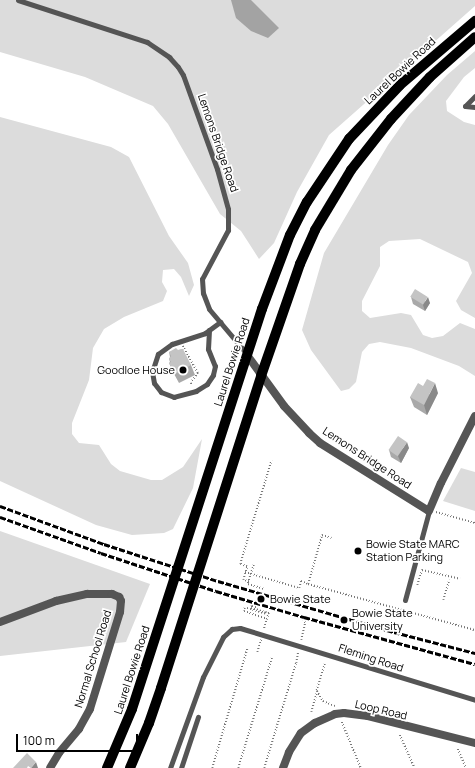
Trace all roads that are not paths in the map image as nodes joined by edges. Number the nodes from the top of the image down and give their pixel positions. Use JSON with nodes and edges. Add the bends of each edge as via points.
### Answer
{"nodes":[{"id":1,"x":18,"y":0,"type":"edge"},
{"id":2,"x":475,"y":21,"type":"edge"},
{"id":3,"x":475,"y":37,"type":"edge"},
{"id":4,"x":475,"y":96,"type":"edge"},
{"id":5,"x":475,"y":107,"type":"edge"},
{"id":6,"x":220,"y":322,"type":"junction"},
{"id":7,"x":209,"y":330,"type":"junction"},
{"id":8,"x":248,"y":355,"type":"junction"},
{"id":9,"x":261,"y":376,"type":"junction"},
{"id":10,"x":475,"y":416,"type":"edge"},
{"id":11,"x":429,"y":511,"type":"junction"},
{"id":12,"x":405,"y":601,"type":"road end"},
{"id":13,"x":0,"y":622,"type":"edge"},
{"id":14,"x":475,"y":700,"type":"edge"},
{"id":15,"x":198,"y":717,"type":"dead end"},
{"id":16,"x":475,"y":743,"type":"edge"},
{"id":17,"x":50,"y":768,"type":"edge"},
{"id":18,"x":107,"y":768,"type":"edge"},
{"id":19,"x":130,"y":768,"type":"edge"},
{"id":20,"x":170,"y":768,"type":"edge"},
{"id":21,"x":181,"y":768,"type":"edge"},
{"id":22,"x":284,"y":768,"type":"edge"}],
"edges":[{"from":1,"to":6,"type":"lane","name":"Lemons Bridge Road","via":[[148,42],[169,57],[183,76],[217,169],[228,209],[228,230],[208,267],[202,286],[209,309]]},
{"from":2,"to":8,"type":"main road","name":"Laurel Bowie Road","via":[[434,54],[378,107],[349,139],[325,173],[290,235]]},
{"from":3,"to":9,"type":"main road","via":[[430,76],[391,119],[351,170],[315,230],[300,264]]},
{"from":4,"to":5,"type":"lane","via":[[465,106]]},
{"from":6,"to":7,"type":"lane"},
{"from":6,"to":8,"type":"lane","name":"Lemons Bridge Road"},
{"from":7,"to":7,"type":"lane","via":[[208,349],[215,366],[207,384],[196,391],[174,397],[161,392],[154,383],[152,372],[158,354],[165,348]]},
{"from":8,"to":9,"type":"street","name":"Lemons Bridge Road"},
{"from":8,"to":18,"type":"main road","name":"Laurel Bowie Road","via":[[132,709]]},
{"from":9,"to":11,"type":"street","name":"Lemons Bridge Road","via":[[300,425],[320,443]]},
{"from":9,"to":19,"type":"main road","via":[[149,723]]},
{"from":10,"to":11,"type":"street","via":[[440,483]]},
{"from":11,"to":12,"type":"lane"},
{"from":13,"to":17,"type":"street","name":"Normal School Road","via":[[56,601],[87,594],[112,594],[121,601],[120,612],[90,709]]},
{"from":14,"to":20,"type":"lane","name":"Fleming Road","via":[[240,628],[232,629],[223,637],[203,677]]},
{"from":15,"to":21,"type":"lane"},
{"from":16,"to":22,"type":"street","name":"Loop Road","via":[[368,716],[344,713],[326,717],[307,728],[292,746]]}]}
